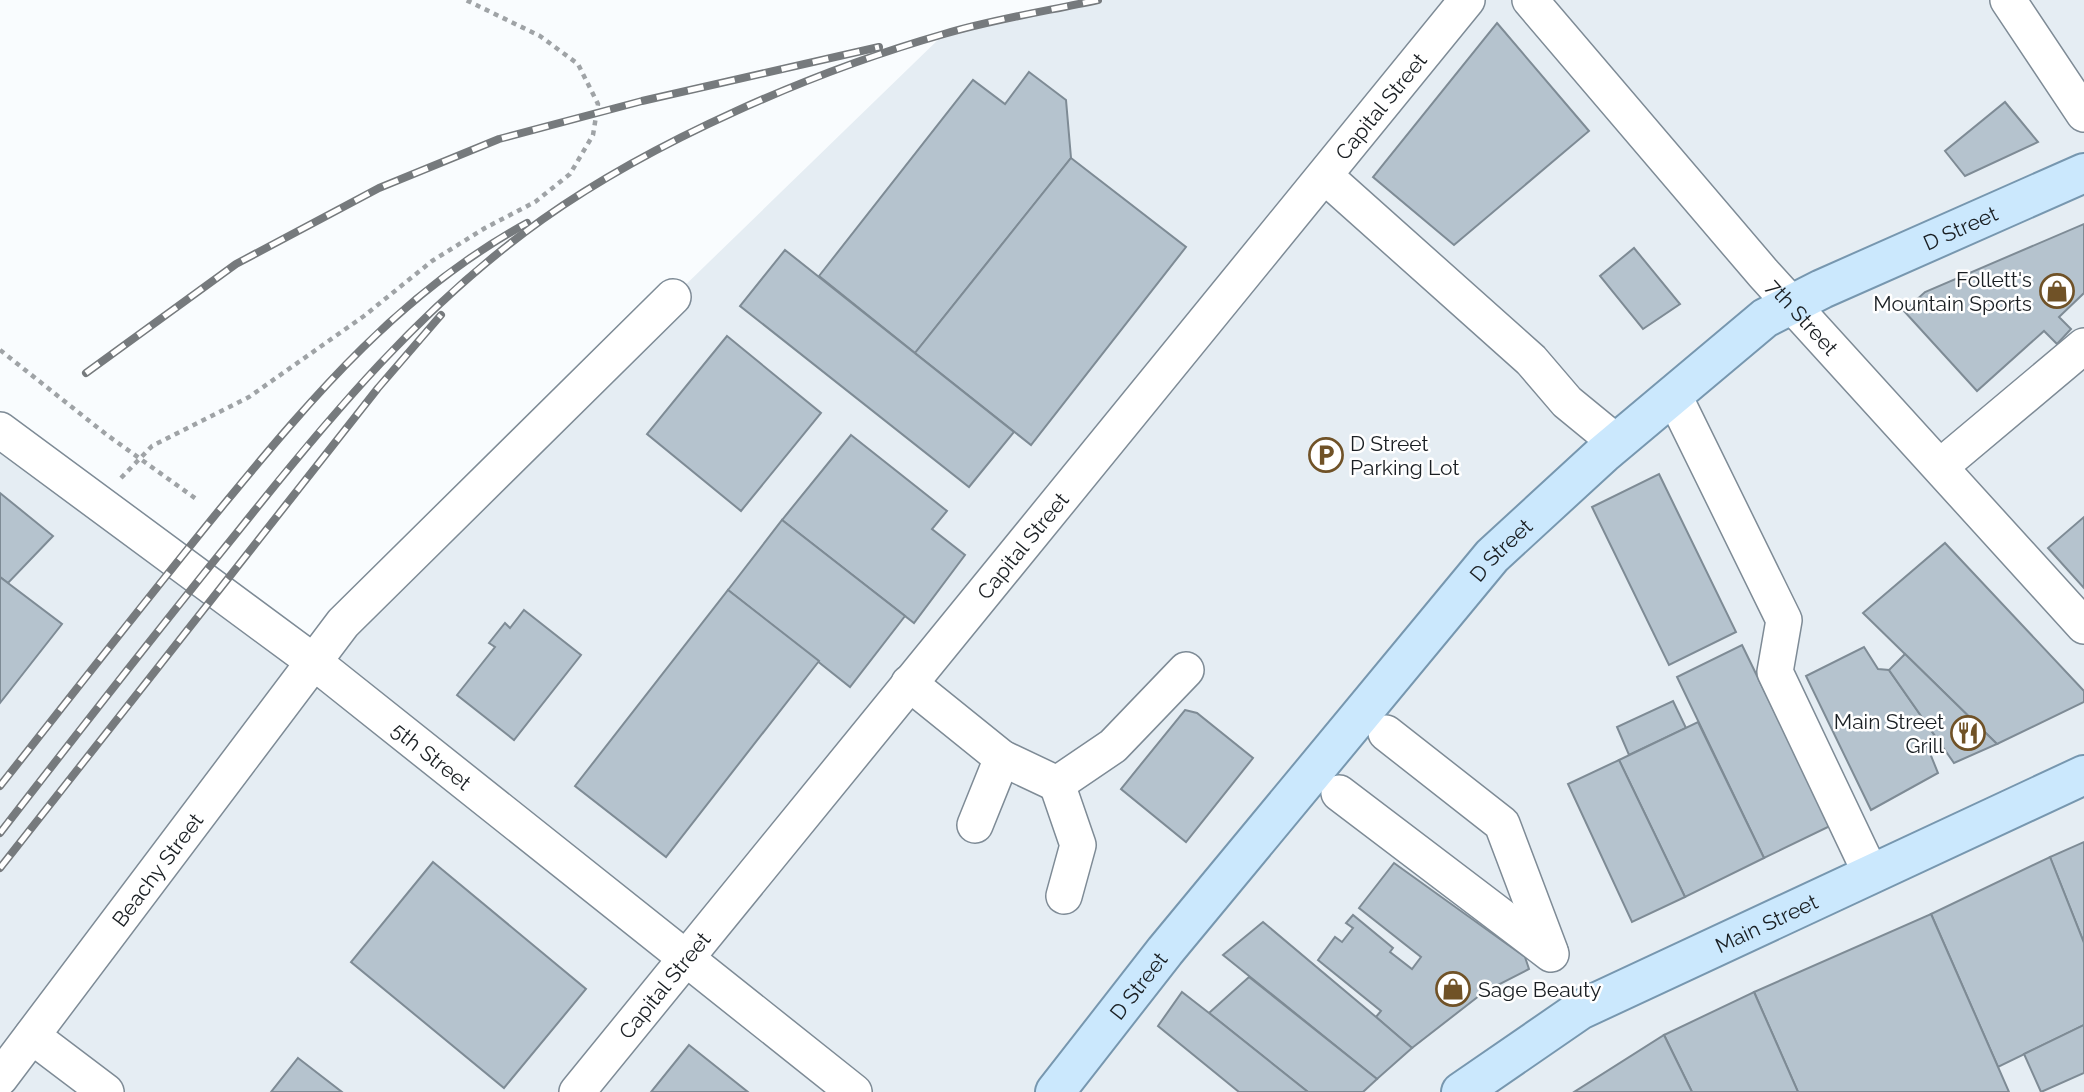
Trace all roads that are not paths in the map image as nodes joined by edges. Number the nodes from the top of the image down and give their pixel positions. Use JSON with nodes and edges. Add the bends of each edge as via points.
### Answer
{"nodes":[{"id":1,"x":1468,"y":0,"type":"edge"},
{"id":2,"x":1530,"y":0,"type":"edge"},
{"id":3,"x":2008,"y":0,"type":"edge"},
{"id":4,"x":2084,"y":114,"type":"edge"},
{"id":5,"x":2084,"y":173,"type":"edge"},
{"id":6,"x":1325,"y":176,"type":"junction"},
{"id":7,"x":673,"y":297,"type":"dead end"},
{"id":8,"x":1792,"y":304,"type":"junction"},
{"id":9,"x":2084,"y":346,"type":"edge"},
{"id":10,"x":1674,"y":396,"type":"junction"},
{"id":11,"x":0,"y":430,"type":"edge"},
{"id":12,"x":1618,"y":443,"type":"junction"},
{"id":13,"x":1941,"y":466,"type":"junction"},
{"id":14,"x":2084,"y":626,"type":"edge"},
{"id":15,"x":314,"y":662,"type":"junction"},
{"id":16,"x":1186,"y":670,"type":"dead end"},
{"id":17,"x":909,"y":683,"type":"junction"},
{"id":18,"x":1386,"y":733,"type":"dead end"},
{"id":19,"x":1002,"y":758,"type":"junction"},
{"id":20,"x":2084,"y":775,"type":"edge"},
{"id":21,"x":1057,"y":784,"type":"junction"},
{"id":22,"x":1339,"y":793,"type":"dead end"},
{"id":23,"x":975,"y":825,"type":"dead end"},
{"id":24,"x":1871,"y":874,"type":"junction"},
{"id":25,"x":1064,"y":896,"type":"dead end"},
{"id":26,"x":684,"y":958,"type":"junction"},
{"id":27,"x":32,"y":1037,"type":"junction"},
{"id":28,"x":0,"y":1078,"type":"edge"},
{"id":29,"x":106,"y":1092,"type":"edge"},
{"id":30,"x":577,"y":1092,"type":"edge"},
{"id":31,"x":854,"y":1092,"type":"edge"},
{"id":32,"x":1055,"y":1092,"type":"edge"},
{"id":33,"x":1461,"y":1092,"type":"edge"}],
"edges":[{"from":1,"to":6,"type":"street","name":"Capital Street"},
{"from":2,"to":8,"type":"street","name":"7th Street"},
{"from":3,"to":4,"type":"street"},
{"from":5,"to":8,"type":"main road","name":"D Street"},
{"from":6,"to":12,"type":"street","via":[[1531,360],[1567,402]]},
{"from":6,"to":17,"type":"street","name":"Capital Street"},
{"from":7,"to":15,"type":"street","name":"Beachy Street","via":[[343,623]]},
{"from":8,"to":10,"type":"main road","name":"D Street","via":[[1759,323]]},
{"from":8,"to":13,"type":"street","name":"7th Street"},
{"from":9,"to":13,"type":"street"},
{"from":10,"to":12,"type":"main road","name":"D Street"},
{"from":10,"to":24,"type":"street","via":[[1784,620],[1775,672]]},
{"from":11,"to":15,"type":"street","name":"5th Street"},
{"from":12,"to":32,"type":"main road","name":"D Street","via":[[1492,555],[1165,951]]},
{"from":13,"to":14,"type":"street","name":"7th Street"},
{"from":15,"to":26,"type":"street","name":"5th Street"},
{"from":15,"to":27,"type":"street","name":"Beachy Street"},
{"from":16,"to":21,"type":"street","via":[[1113,746]]},
{"from":17,"to":19,"type":"street"},
{"from":17,"to":26,"type":"street","name":"Capital Street"},
{"from":18,"to":22,"type":"street","via":[[1502,824],[1553,957]]},
{"from":19,"to":21,"type":"street"},
{"from":19,"to":23,"type":"street"},
{"from":20,"to":24,"type":"main road","name":"Main Street"},
{"from":21,"to":25,"type":"street","via":[[1078,845]]},
{"from":24,"to":33,"type":"main road","name":"Main Street","via":[[1580,1010]]},
{"from":26,"to":30,"type":"street","name":"Capital Street"},
{"from":26,"to":31,"type":"street","name":"5th Street"},
{"from":27,"to":28,"type":"street","name":"Beachy Street"},
{"from":27,"to":29,"type":"street"}]}
